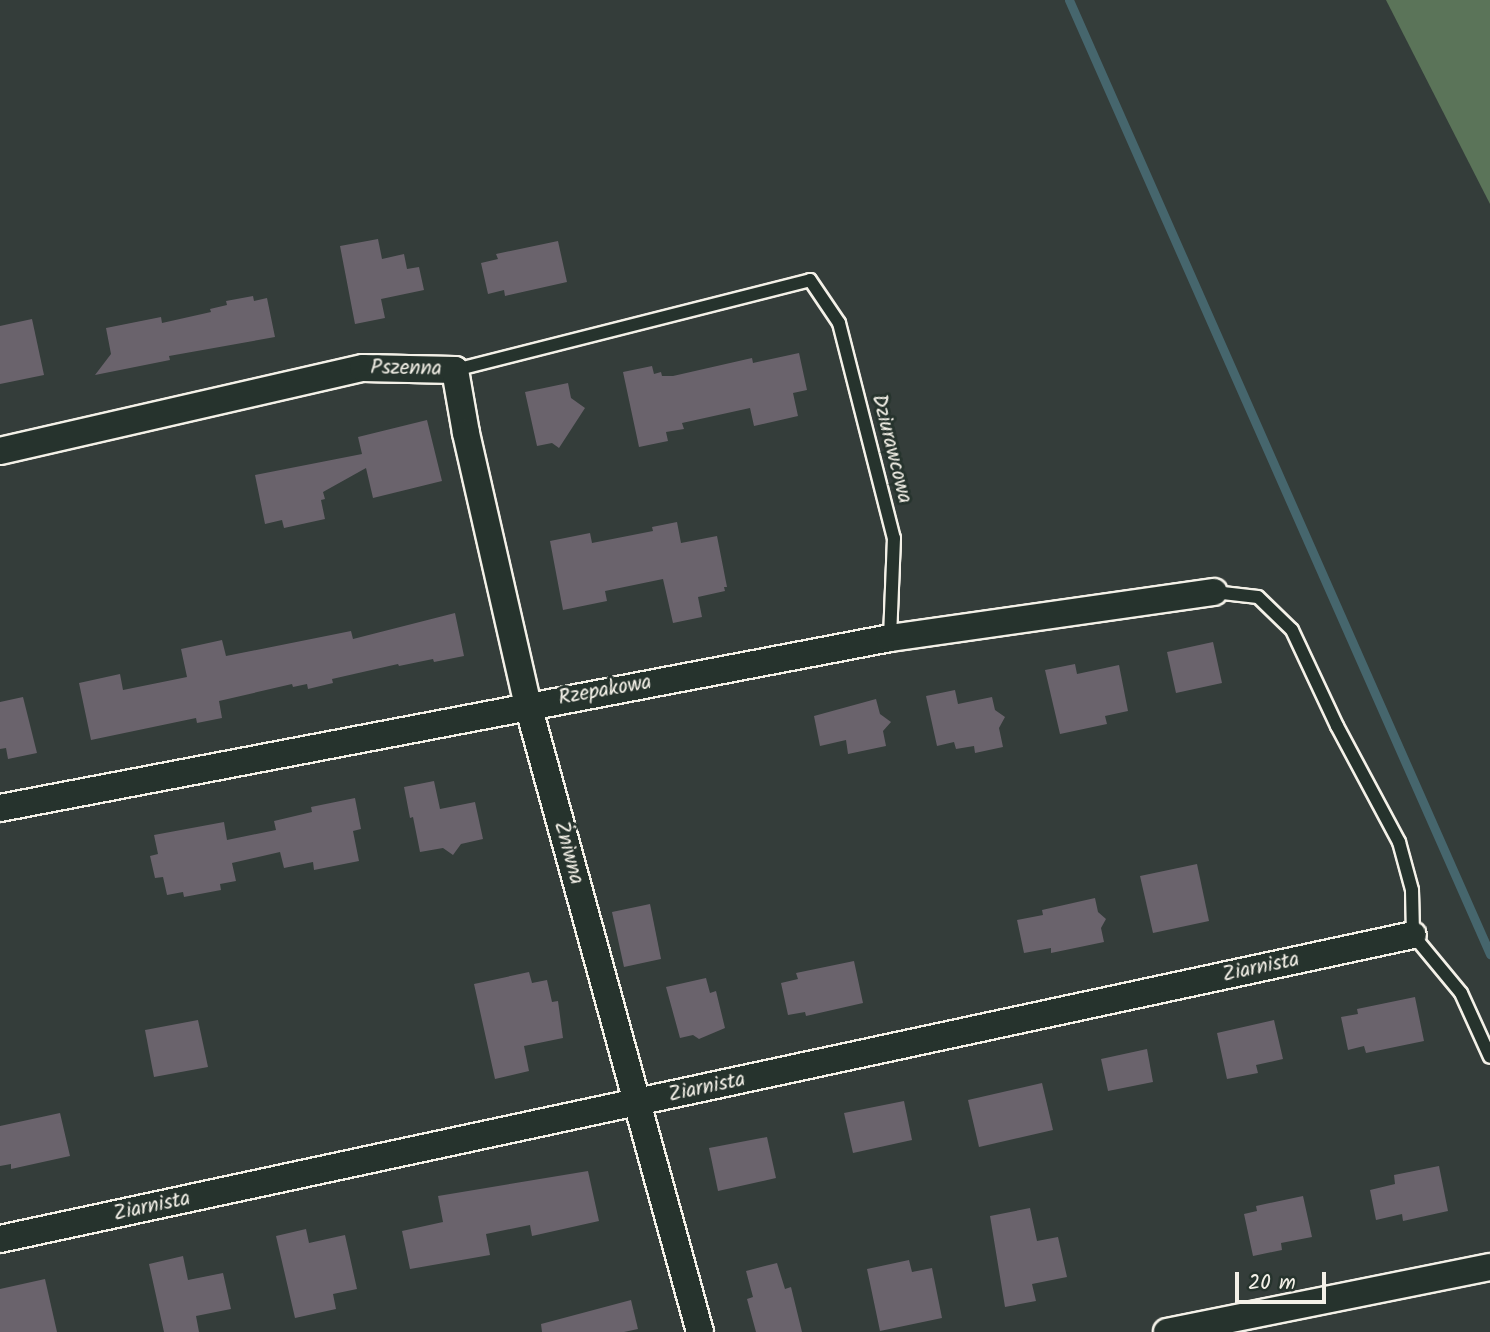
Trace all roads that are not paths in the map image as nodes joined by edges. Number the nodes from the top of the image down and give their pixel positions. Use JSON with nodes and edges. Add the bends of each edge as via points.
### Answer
{"nodes":[{"id":1,"x":810,"y":280,"type":"joint"},
{"id":2,"x":455,"y":370,"type":"junction"},
{"id":3,"x":0,"y":451,"type":"edge"},
{"id":4,"x":1213,"y":592,"type":"joint"},
{"id":5,"x":890,"y":639,"type":"junction"},
{"id":6,"x":528,"y":705,"type":"junction"},
{"id":7,"x":0,"y":808,"type":"edge"},
{"id":8,"x":1413,"y":935,"type":"junction"},
{"id":9,"x":1490,"y":1057,"type":"edge"},
{"id":10,"x":635,"y":1104,"type":"junction"},
{"id":11,"x":0,"y":1239,"type":"edge"},
{"id":12,"x":1490,"y":1267,"type":"edge"},
{"id":13,"x":700,"y":1332,"type":"edge"},
{"id":14,"x":1167,"y":1332,"type":"edge"}],
"edges":[{"from":1,"to":2,"type":"lane","name":"Pszenna"},
{"from":1,"to":5,"type":"lane","name":"Dziurawcowa","via":[[839,323],[894,538]]},
{"from":2,"to":3,"type":"street","name":"Pszenna","via":[[363,368]]},
{"from":2,"to":6,"type":"street","name":"Żniwna"},
{"from":4,"to":5,"type":"street","name":"Rzepakowa"},
{"from":4,"to":8,"type":"lane","via":[[1258,597],[1292,630],[1336,726],[1399,842],[1412,890]]},
{"from":5,"to":6,"type":"street","name":"Rzepakowa"},
{"from":6,"to":7,"type":"street","name":"Rzepakowa"},
{"from":6,"to":10,"type":"street","name":"Żniwna"},
{"from":8,"to":9,"type":"lane","via":[[1461,993]]},
{"from":8,"to":10,"type":"street","name":"Ziarnista"},
{"from":10,"to":11,"type":"street","name":"Ziarnista"},
{"from":10,"to":13,"type":"street","name":"Żniwna"},
{"from":12,"to":14,"type":"street"}]}
